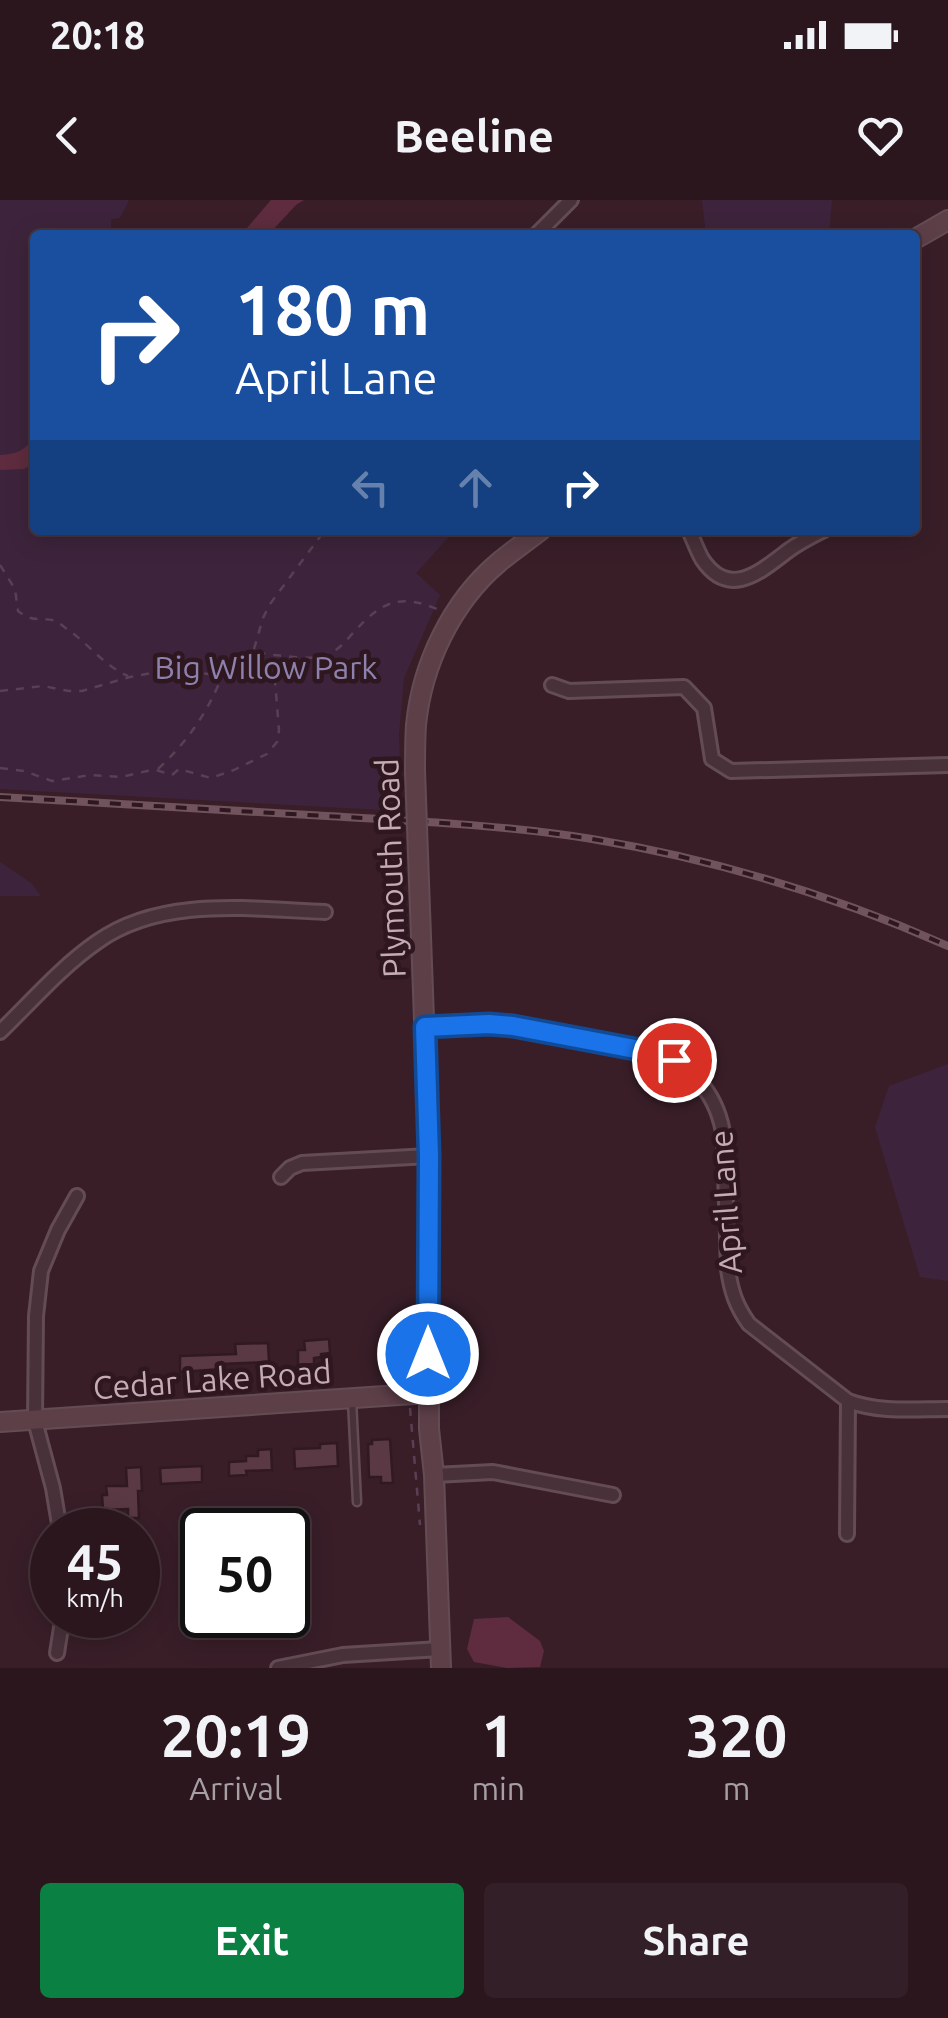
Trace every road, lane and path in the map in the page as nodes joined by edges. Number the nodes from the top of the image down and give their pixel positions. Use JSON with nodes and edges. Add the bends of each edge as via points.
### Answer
{"nodes":[{"id":1,"x":571,"y":200,"type":"edge"},
{"id":2,"x":948,"y":220,"type":"edge"},
{"id":3,"x":541,"y":230,"type":"edge"},
{"id":4,"x":920,"y":236,"type":"edge"},
{"id":5,"x":321,"y":535,"type":"edge"},
{"id":6,"x":534,"y":535,"type":"edge"},
{"id":7,"x":690,"y":535,"type":"edge"},
{"id":8,"x":813,"y":535,"type":"edge"},
{"id":9,"x":0,"y":565,"type":"edge"},
{"id":10,"x":440,"y":610,"type":"dead end"},
{"id":11,"x":254,"y":650,"type":"junction"},
{"id":12,"x":262,"y":654,"type":"junction"},
{"id":13,"x":130,"y":676,"type":"junction"},
{"id":14,"x":222,"y":676,"type":"junction"},
{"id":15,"x":552,"y":686,"type":"dead end"},
{"id":16,"x":0,"y":691,"type":"edge"},
{"id":17,"x":948,"y":765,"type":"edge"},
{"id":18,"x":0,"y":768,"type":"edge"},
{"id":19,"x":156,"y":770,"type":"junction"},
{"id":20,"x":325,"y":912,"type":"dead end"},
{"id":21,"x":425,"y":1027,"type":"junction"},
{"id":22,"x":0,"y":1032,"type":"edge"},
{"id":23,"x":429,"y":1156,"type":"junction"},
{"id":24,"x":281,"y":1176,"type":"dead end"},
{"id":25,"x":78,"y":1196,"type":"dead end"},
{"id":26,"x":428,"y":1393,"type":"junction"},
{"id":27,"x":352,"y":1399,"type":"junction"},
{"id":28,"x":848,"y":1401,"type":"junction"},
{"id":29,"x":948,"y":1409,"type":"edge"},
{"id":30,"x":35,"y":1421,"type":"junction"},
{"id":31,"x":0,"y":1422,"type":"edge"},
{"id":32,"x":434,"y":1475,"type":"junction"},
{"id":33,"x":613,"y":1495,"type":"dead end"},
{"id":34,"x":357,"y":1502,"type":"dead end"},
{"id":35,"x":56,"y":1508,"type":"edge"},
{"id":36,"x":847,"y":1534,"type":"dead end"},
{"id":37,"x":60,"y":1638,"type":"edge"},
{"id":38,"x":57,"y":1653,"type":"dead end"},
{"id":39,"x":441,"y":1659,"type":"edge"},
{"id":40,"x":278,"y":1668,"type":"edge"}],
"edges":[{"from":1,"to":3,"type":"street"},
{"from":2,"to":4,"type":"main road"},
{"from":5,"to":11,"type":"path","via":[[270,604]]},
{"from":6,"to":21,"type":"main road","name":"Plymouth Road","bridge":true,"via":[[469,592],[425,678],[415,771]]},
{"from":7,"to":8,"type":"street","via":[[711,569],[735,580],[762,573]]},
{"from":9,"to":13,"type":"path","via":[[16,589],[18,610],[29,620],[58,622]]},
{"from":10,"to":12,"type":"path","via":[[396,601],[368,616],[328,655]]},
{"from":11,"to":12,"type":"path"},
{"from":11,"to":14,"type":"path"},
{"from":12,"to":19,"type":"path","via":[[275,681],[278,717],[277,742],[267,754],[211,778]]},
{"from":13,"to":14,"type":"path","via":[[174,669]]},
{"from":13,"to":16,"type":"path","via":[[82,691]]},
{"from":14,"to":19,"type":"path","via":[[182,748]]},
{"from":15,"to":17,"type":"street","via":[[684,687],[704,708],[712,758],[731,771]]},
{"from":18,"to":19,"type":"path","via":[[52,781]]},
{"from":20,"to":22,"type":"street","via":[[209,910],[127,925],[69,964]]},
{"from":21,"to":23,"type":"main road","name":"Plymouth Road"},
{"from":21,"to":28,"type":"street","name":"April Lane","via":[[536,1028],[656,1053],[690,1071],[722,1119],[728,1269],[738,1308],[749,1324]]},
{"from":23,"to":24,"type":"street","via":[[302,1163]]},
{"from":23,"to":26,"type":"main road","name":"Plymouth Road"},
{"from":25,"to":30,"type":"street","via":[[41,1271]]},
{"from":26,"to":27,"type":"main road","name":"Cedar Lake Road"},
{"from":26,"to":32,"type":"main road","name":"Plymouth Road"},
{"from":27,"to":30,"type":"main road","name":"Cedar Lake Road"},
{"from":27,"to":34,"type":"lane"},
{"from":28,"to":29,"type":"street","name":"April Lane","via":[[881,1409]]},
{"from":28,"to":36,"type":"street"},
{"from":30,"to":31,"type":"main road","name":"Cedar Lake Road"},
{"from":30,"to":35,"type":"street"},
{"from":32,"to":33,"type":"street","via":[[493,1472]]},
{"from":32,"to":39,"type":"main road","name":"Plymouth Road"},
{"from":37,"to":38,"type":"street"},
{"from":39,"to":40,"type":"street","via":[[343,1656]]}]}
